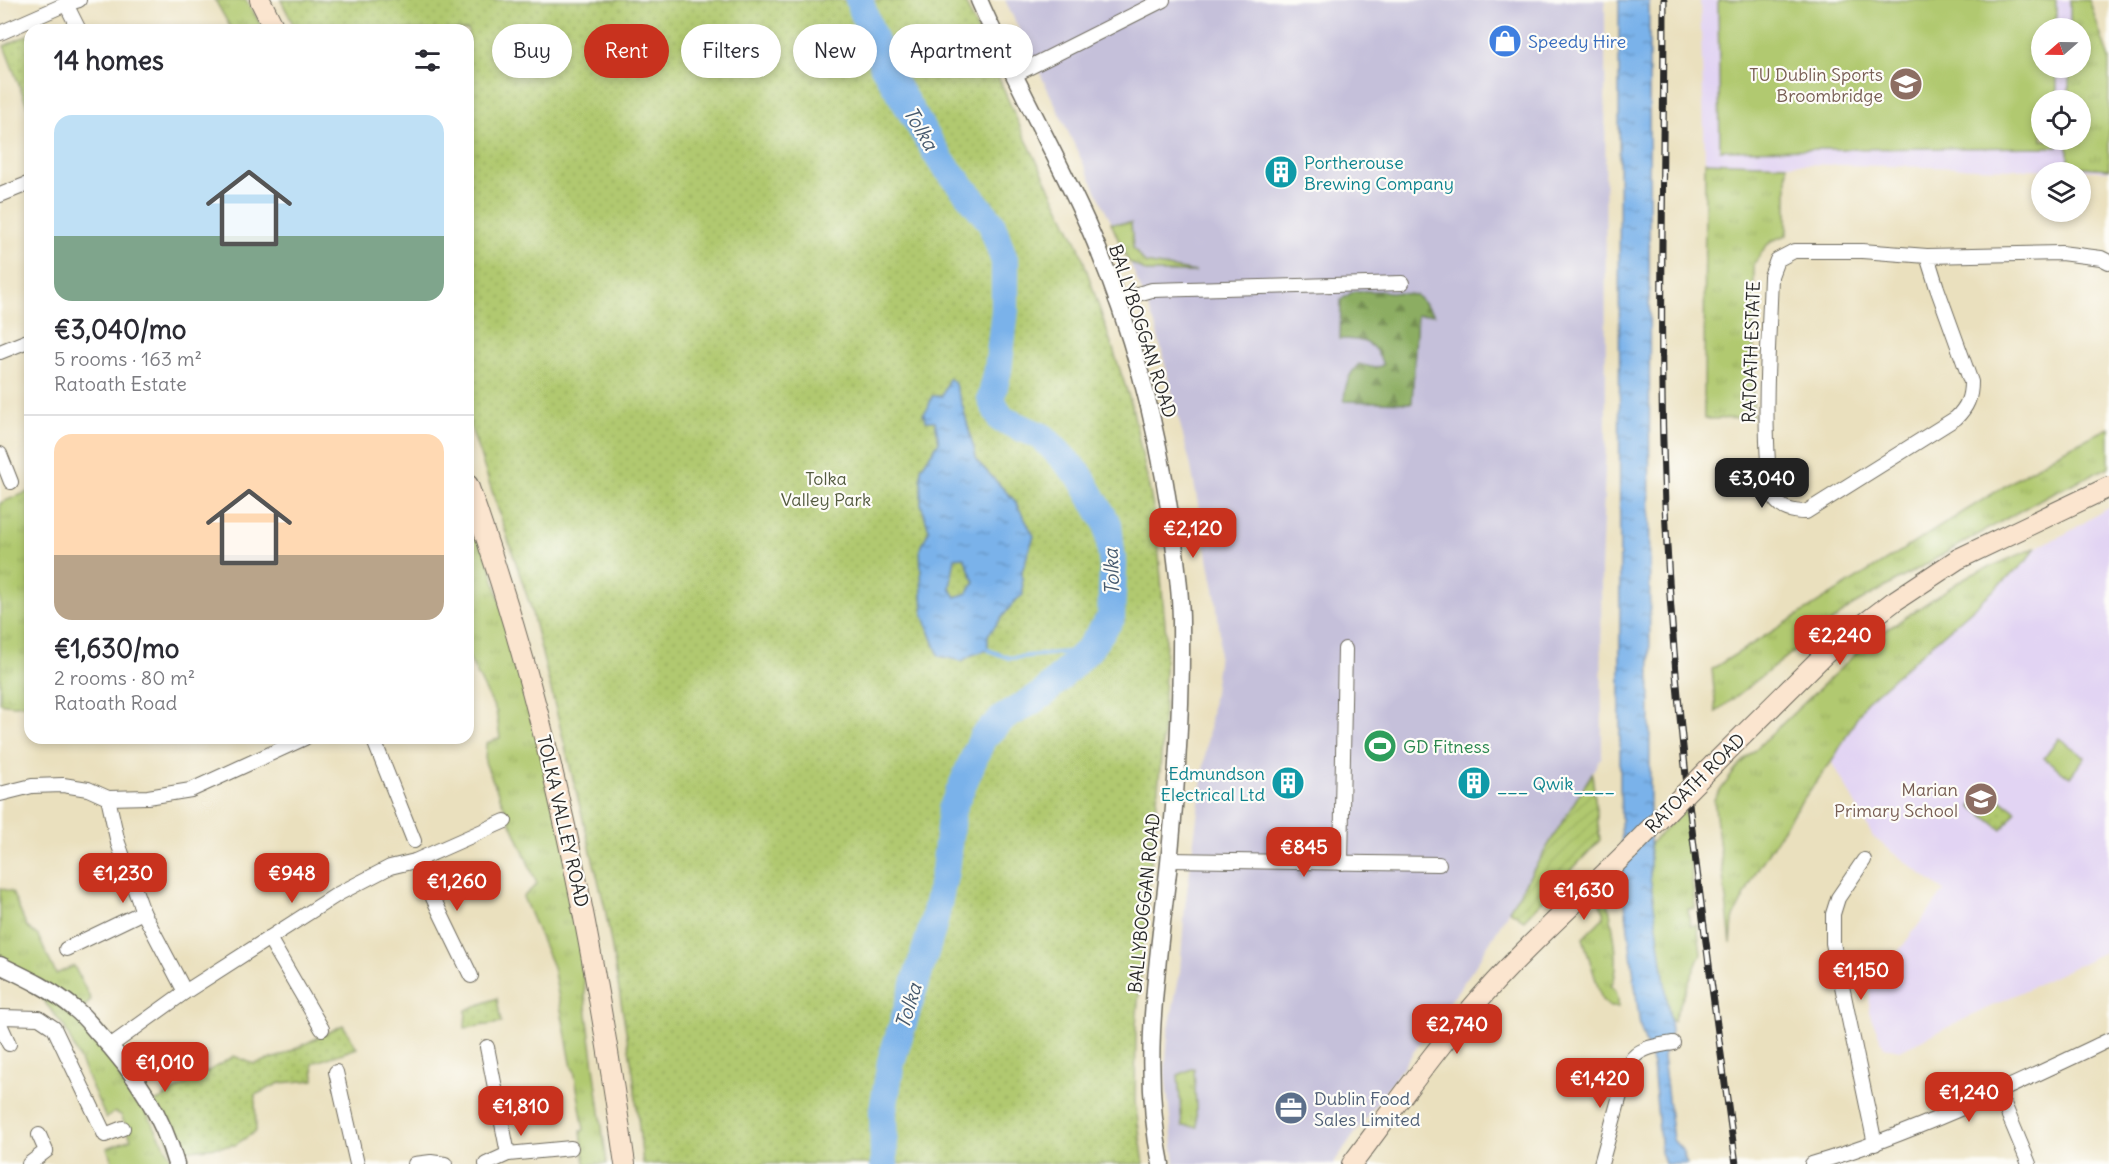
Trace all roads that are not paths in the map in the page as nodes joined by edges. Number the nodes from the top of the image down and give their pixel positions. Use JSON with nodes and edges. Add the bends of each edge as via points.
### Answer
{"nodes":[{"id":1,"x":260,"y":0,"type":"edge"},
{"id":2,"x":979,"y":0,"type":"edge"},
{"id":3,"x":1163,"y":0,"type":"edge"},
{"id":4,"x":73,"y":2,"type":"edge"},
{"id":5,"x":78,"y":24,"type":"edge"},
{"id":6,"x":272,"y":24,"type":"edge"},
{"id":7,"x":990,"y":24,"type":"edge"},
{"id":8,"x":0,"y":33,"type":"edge"},
{"id":9,"x":1033,"y":65,"type":"edge"},
{"id":10,"x":1015,"y":78,"type":"edge"},
{"id":11,"x":24,"y":185,"type":"edge"},
{"id":12,"x":0,"y":195,"type":"edge"},
{"id":13,"x":1928,"y":256,"type":"junction"},
{"id":14,"x":2109,"y":262,"type":"edge"},
{"id":15,"x":1402,"y":283,"type":"dead end"},
{"id":16,"x":1116,"y":300,"type":"junction"},
{"id":17,"x":24,"y":342,"type":"edge"},
{"id":18,"x":0,"y":352,"type":"edge"},
{"id":19,"x":0,"y":454,"type":"edge"},
{"id":20,"x":11,"y":482,"type":"dead end"},
{"id":21,"x":2109,"y":487,"type":"edge"},
{"id":22,"x":474,"y":503,"type":"edge"},
{"id":23,"x":1345,"y":649,"type":"dead end"},
{"id":24,"x":292,"y":744,"type":"edge"},
{"id":25,"x":375,"y":744,"type":"edge"},
{"id":26,"x":0,"y":794,"type":"edge"},
{"id":27,"x":108,"y":798,"type":"junction"},
{"id":28,"x":506,"y":821,"type":"dead end"},
{"id":29,"x":414,"y":841,"type":"dead end"},
{"id":30,"x":1169,"y":860,"type":"junction"},
{"id":31,"x":1864,"y":860,"type":"dead end"},
{"id":32,"x":415,"y":861,"type":"junction"},
{"id":33,"x":1341,"y":862,"type":"junction"},
{"id":34,"x":1439,"y":864,"type":"dead end"},
{"id":35,"x":143,"y":912,"type":"junction"},
{"id":36,"x":269,"y":938,"type":"junction"},
{"id":37,"x":66,"y":949,"type":"dead end"},
{"id":38,"x":0,"y":965,"type":"edge"},
{"id":39,"x":471,"y":976,"type":"dead end"},
{"id":40,"x":185,"y":992,"type":"junction"},
{"id":41,"x":0,"y":1017,"type":"edge"},
{"id":42,"x":0,"y":1024,"type":"edge"},
{"id":43,"x":322,"y":1029,"type":"dead end"},
{"id":44,"x":2109,"y":1040,"type":"edge"},
{"id":45,"x":1673,"y":1042,"type":"dead end"},
{"id":46,"x":9,"y":1044,"type":"dead end"},
{"id":47,"x":110,"y":1046,"type":"junction"},
{"id":48,"x":487,"y":1047,"type":"dead end"},
{"id":49,"x":336,"y":1072,"type":"dead end"},
{"id":50,"x":2000,"y":1092,"type":"junction"},
{"id":51,"x":123,"y":1128,"type":"dead end"},
{"id":52,"x":39,"y":1135,"type":"dead end"},
{"id":53,"x":1875,"y":1144,"type":"junction"},
{"id":54,"x":571,"y":1148,"type":"dead end"},
{"id":55,"x":508,"y":1154,"type":"junction"},
{"id":56,"x":29,"y":1164,"type":"edge"},
{"id":57,"x":176,"y":1164,"type":"edge"},
{"id":58,"x":357,"y":1164,"type":"edge"},
{"id":59,"x":415,"y":1164,"type":"edge"},
{"id":60,"x":445,"y":1164,"type":"edge"},
{"id":61,"x":486,"y":1164,"type":"edge"},
{"id":62,"x":625,"y":1164,"type":"edge"},
{"id":63,"x":1161,"y":1164,"type":"edge"},
{"id":64,"x":1352,"y":1164,"type":"edge"},
{"id":65,"x":1601,"y":1164,"type":"edge"},
{"id":66,"x":1812,"y":1164,"type":"edge"},
{"id":67,"x":2029,"y":1164,"type":"edge"}],
"edges":[{"from":1,"to":6,"type":"main road"},
{"from":2,"to":7,"type":"street","name":"BALLYBOGGAN ROAD"},
{"from":3,"to":9,"type":"street"},
{"from":4,"to":5,"type":"street"},
{"from":4,"to":8,"type":"street"},
{"from":10,"to":16,"type":"street","name":"BALLYBOGGAN ROAD","via":[[1087,224]]},
{"from":11,"to":12,"type":"street"},
{"from":13,"to":13,"type":"street","name":"RATOATH ESTATE","via":[[1794,250],[1777,260],[1772,276],[1766,438],[1769,488],[1782,507],[1806,512],[1966,408],[1971,382]]},
{"from":13,"to":14,"type":"street","name":"RATOATH ESTATE","via":[[2061,253]]},
{"from":15,"to":16,"type":"street","via":[[1152,290]]},
{"from":16,"to":30,"type":"street","name":"BALLYBOGGAN ROAD","via":[[1147,394],[1169,506],[1178,581],[1179,764]]},
{"from":17,"to":18,"type":"street"},
{"from":19,"to":20,"type":"street"},
{"from":21,"to":64,"type":"main road","name":"RATOATH ROAD","bridge":true,"via":[[1958,559],[1826,653],[1508,968],[1444,1041]]},
{"from":22,"to":62,"type":"main road","name":"TOLKA VALLEY ROAD","via":[[525,663],[578,879]]},
{"from":23,"to":33,"type":"street"},
{"from":24,"to":27,"type":"street","via":[[191,790]]},
{"from":25,"to":29,"type":"street"},
{"from":26,"to":27,"type":"street","via":[[32,786],[63,785],[88,789]]},
{"from":27,"to":35,"type":"street","via":[[118,843]]},
{"from":28,"to":32,"type":"street"},
{"from":30,"to":33,"type":"street"},
{"from":30,"to":63,"type":"street","name":"BALLYBOGGAN ROAD","via":[[1150,1055],[1151,1101]]},
{"from":31,"to":53,"type":"street","via":[[1838,898],[1833,914],[1833,943]]},
{"from":32,"to":36,"type":"street","via":[[390,867]]},
{"from":32,"to":39,"type":"street"},
{"from":33,"to":34,"type":"street"},
{"from":35,"to":37,"type":"street"},
{"from":35,"to":40,"type":"street"},
{"from":36,"to":40,"type":"street"},
{"from":36,"to":43,"type":"street"},
{"from":38,"to":47,"type":"street","via":[[75,1008]]},
{"from":40,"to":47,"type":"street"},
{"from":41,"to":51,"type":"street","via":[[39,1018],[54,1028],[105,1135]]},
{"from":42,"to":46,"type":"street"},
{"from":44,"to":50,"type":"street"},
{"from":45,"to":65,"type":"street","via":[[1642,1050],[1629,1063]]},
{"from":47,"to":57,"type":"street","via":[[158,1116]]},
{"from":48,"to":55,"type":"street"},
{"from":49,"to":58,"type":"street"},
{"from":50,"to":53,"type":"street"},
{"from":50,"to":67,"type":"street"},
{"from":52,"to":56,"type":"street","via":[[46,1151]]},
{"from":53,"to":66,"type":"street"},
{"from":54,"to":55,"type":"street"},
{"from":55,"to":61,"type":"street"},
{"from":59,"to":60,"type":"street"}]}
